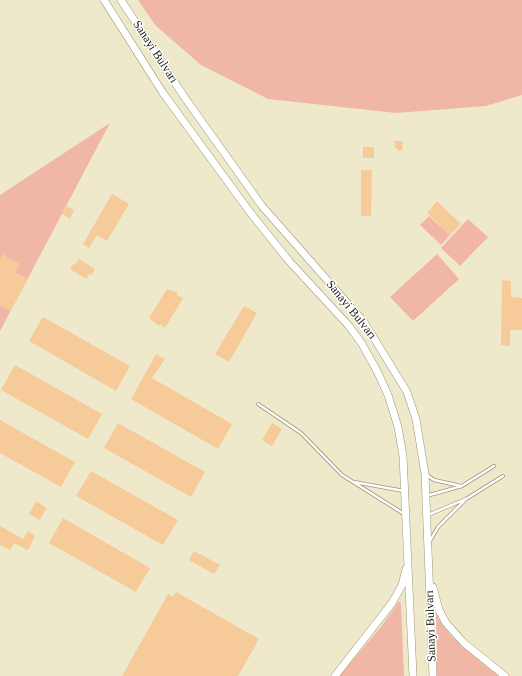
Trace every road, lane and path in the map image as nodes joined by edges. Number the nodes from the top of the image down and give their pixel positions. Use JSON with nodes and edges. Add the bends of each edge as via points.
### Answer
{"nodes":[{"id":1,"x":104,"y":0,"type":"edge"},
{"id":2,"x":122,"y":0,"type":"edge"},
{"id":3,"x":258,"y":404,"type":"dead end"},
{"id":4,"x":494,"y":466,"type":"dead end"},
{"id":5,"x":425,"y":474,"type":"junction"},
{"id":6,"x":503,"y":476,"type":"dead end"},
{"id":7,"x":352,"y":481,"type":"junction"},
{"id":8,"x":462,"y":486,"type":"junction"},
{"id":9,"x":404,"y":491,"type":"junction"},
{"id":10,"x":426,"y":496,"type":"junction"},
{"id":11,"x":466,"y":499,"type":"junction"},
{"id":12,"x":406,"y":515,"type":"junction"},
{"id":13,"x":428,"y":515,"type":"junction"},
{"id":14,"x":429,"y":543,"type":"junction"},
{"id":15,"x":408,"y":561,"type":"junction"},
{"id":16,"x":430,"y":577,"type":"junction"},
{"id":17,"x":335,"y":676,"type":"edge"},
{"id":18,"x":413,"y":676,"type":"edge"},
{"id":19,"x":433,"y":676,"type":"edge"},
{"id":20,"x":504,"y":676,"type":"edge"}],
"edges":[{"from":1,"to":9,"type":"main road","name":"Sanayi Bulvarı","via":[[163,93],[249,211],[362,344],[388,395],[396,421]]},
{"from":2,"to":5,"type":"main road","name":"Sanayi Bulvarı","via":[[185,98],[262,206],[364,322],[390,362],[407,392],[416,419]]},
{"from":3,"to":7,"type":"lane","via":[[301,433],[333,467]]},
{"from":4,"to":8,"type":"lane"},
{"from":5,"to":8,"type":"lane","via":[[434,480]]},
{"from":5,"to":10,"type":"main road","name":"Sanayi Bulvarı"},
{"from":6,"to":11,"type":"lane"},
{"from":7,"to":9,"type":"lane"},
{"from":7,"to":12,"type":"lane"},
{"from":8,"to":10,"type":"lane"},
{"from":9,"to":12,"type":"main road","name":"Sanayi Bulvarı"},
{"from":10,"to":13,"type":"main road","name":"Sanayi Bulvarı"},
{"from":11,"to":13,"type":"lane"},
{"from":11,"to":14,"type":"lane","via":[[438,527]]},
{"from":12,"to":15,"type":"main road","name":"Sanayi Bulvarı"},
{"from":13,"to":14,"type":"main road","name":"Sanayi Bulvarı"},
{"from":14,"to":16,"type":"main road","name":"Sanayi Bulvarı"},
{"from":15,"to":17,"type":"main road","via":[[402,585],[392,603]]},
{"from":15,"to":18,"type":"main road","name":"Sanayi Bulvarı"},
{"from":16,"to":19,"type":"main road","name":"Sanayi Bulvarı"},
{"from":16,"to":20,"type":"main road","via":[[446,623],[464,643]]}]}
